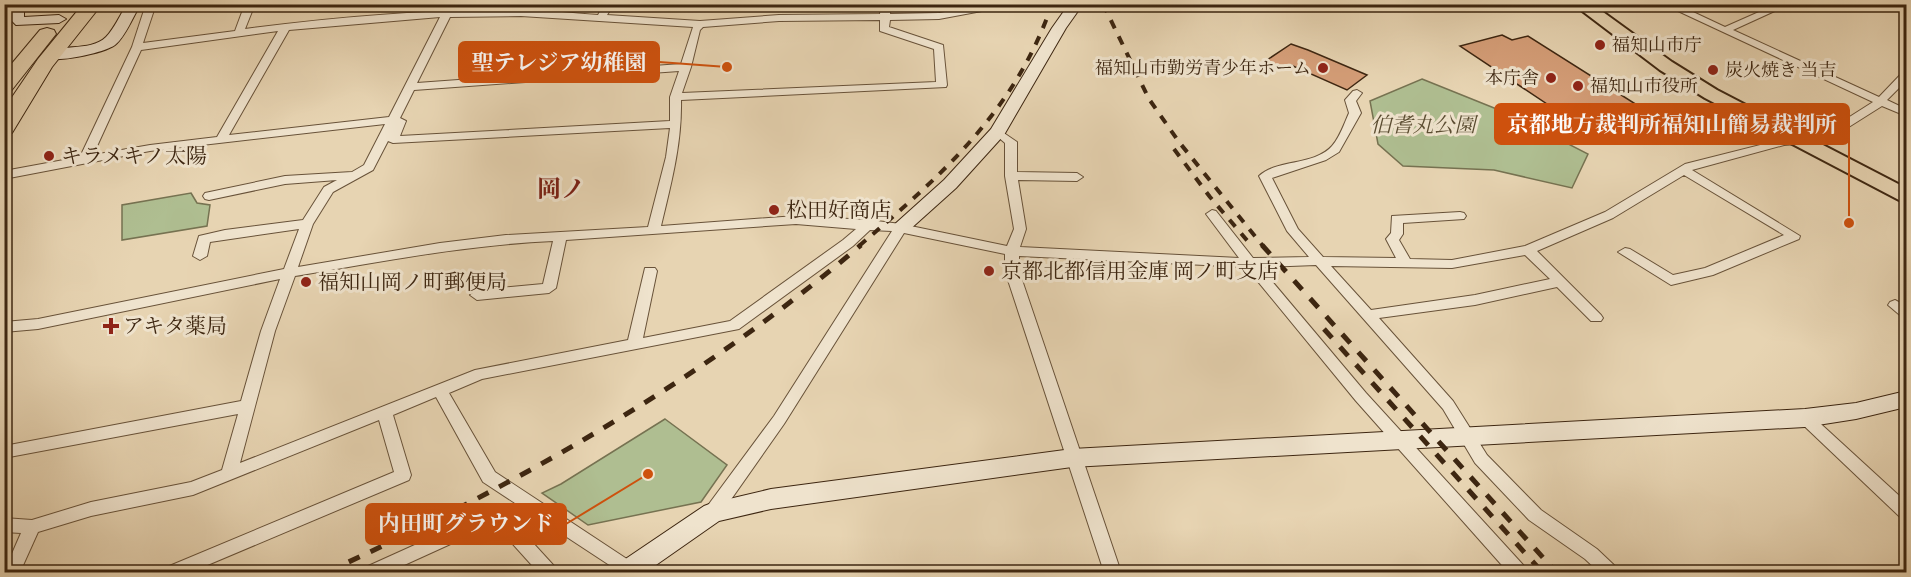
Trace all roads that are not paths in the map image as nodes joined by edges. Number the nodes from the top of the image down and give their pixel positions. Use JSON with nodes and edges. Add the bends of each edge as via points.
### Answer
{"nodes":[{"id":1,"x":28,"y":4,"type":"edge"},
{"id":2,"x":74,"y":4,"type":"edge"},
{"id":3,"x":93,"y":4,"type":"edge"},
{"id":4,"x":134,"y":4,"type":"edge"},
{"id":5,"x":151,"y":4,"type":"edge"},
{"id":6,"x":250,"y":4,"type":"edge"},
{"id":7,"x":609,"y":4,"type":"edge"},
{"id":8,"x":886,"y":4,"type":"edge"},
{"id":9,"x":1015,"y":4,"type":"edge"},
{"id":10,"x":1581,"y":4,"type":"edge"},
{"id":11,"x":1667,"y":4,"type":"edge"},
{"id":12,"x":1786,"y":4,"type":"edge"},
{"id":13,"x":1073,"y":5,"type":"edge"},
{"id":14,"x":524,"y":9,"type":"edge"},
{"id":15,"x":455,"y":11,"type":"edge"},
{"id":16,"x":885,"y":17,"type":"junction"},
{"id":17,"x":601,"y":18,"type":"junction"},
{"id":18,"x":59,"y":19,"type":"junction"},
{"id":19,"x":699,"y":24,"type":"junction"},
{"id":20,"x":285,"y":28,"type":"junction"},
{"id":21,"x":1725,"y":30,"type":"junction"},
{"id":22,"x":238,"y":35,"type":"junction"},
{"id":23,"x":137,"y":47,"type":"junction"},
{"id":24,"x":50,"y":56,"type":"junction"},
{"id":25,"x":687,"y":67,"type":"junction"},
{"id":26,"x":1906,"y":75,"type":"edge"},
{"id":27,"x":4,"y":87,"type":"edge"},
{"id":28,"x":410,"y":87,"type":"junction"},
{"id":29,"x":1357,"y":93,"type":"dead end"},
{"id":30,"x":675,"y":97,"type":"junction"},
{"id":31,"x":1882,"y":102,"type":"junction"},
{"id":32,"x":1906,"y":113,"type":"edge"},
{"id":33,"x":393,"y":120,"type":"junction"},
{"id":34,"x":676,"y":124,"type":"junction"},
{"id":35,"x":4,"y":128,"type":"edge"},
{"id":36,"x":998,"y":132,"type":"junction"},
{"id":37,"x":221,"y":139,"type":"junction"},
{"id":38,"x":1801,"y":142,"type":"junction"},
{"id":39,"x":85,"y":160,"type":"junction"},
{"id":40,"x":1684,"y":170,"type":"junction"},
{"id":41,"x":4,"y":175,"type":"edge"},
{"id":42,"x":358,"y":175,"type":"junction"},
{"id":43,"x":1011,"y":176,"type":"junction"},
{"id":44,"x":1077,"y":177,"type":"dead end"},
{"id":45,"x":209,"y":195,"type":"dead end"},
{"id":46,"x":1906,"y":195,"type":"edge"},
{"id":47,"x":1212,"y":214,"type":"dead end"},
{"id":48,"x":1460,"y":216,"type":"dead end"},
{"id":49,"x":307,"y":224,"type":"junction"},
{"id":50,"x":868,"y":224,"type":"junction"},
{"id":51,"x":902,"y":228,"type":"junction"},
{"id":52,"x":654,"y":229,"type":"junction"},
{"id":53,"x":560,"y":236,"type":"junction"},
{"id":54,"x":1528,"y":250,"type":"junction"},
{"id":55,"x":1012,"y":251,"type":"junction"},
{"id":56,"x":1625,"y":252,"type":"dead end"},
{"id":57,"x":200,"y":256,"type":"dead end"},
{"id":58,"x":1318,"y":261,"type":"junction"},
{"id":59,"x":1405,"y":262,"type":"junction"},
{"id":60,"x":1248,"y":263,"type":"junction"},
{"id":61,"x":650,"y":271,"type":"dead end"},
{"id":62,"x":288,"y":273,"type":"junction"},
{"id":63,"x":1559,"y":282,"type":"junction"},
{"id":64,"x":477,"y":295,"type":"dead end"},
{"id":65,"x":1369,"y":315,"type":"junction"},
{"id":66,"x":1596,"y":318,"type":"dead end"},
{"id":67,"x":4,"y":327,"type":"edge"},
{"id":68,"x":634,"y":344,"type":"junction"},
{"id":69,"x":439,"y":389,"type":"junction"},
{"id":70,"x":1906,"y":399,"type":"edge"},
{"id":71,"x":247,"y":406,"type":"junction"},
{"id":72,"x":385,"y":413,"type":"junction"},
{"id":73,"x":1805,"y":418,"type":"junction"},
{"id":74,"x":1466,"y":437,"type":"junction"},
{"id":75,"x":1397,"y":440,"type":"junction"},
{"id":76,"x":4,"y":452,"type":"edge"},
{"id":77,"x":1072,"y":458,"type":"junction"},
{"id":78,"x":229,"y":474,"type":"junction"},
{"id":79,"x":1906,"y":512,"type":"edge"},
{"id":80,"x":712,"y":513,"type":"junction"},
{"id":81,"x":4,"y":525,"type":"edge"},
{"id":82,"x":32,"y":527,"type":"junction"},
{"id":83,"x":629,"y":571,"type":"edge"},
{"id":84,"x":12,"y":573,"type":"edge"},
{"id":85,"x":173,"y":573,"type":"edge"},
{"id":86,"x":372,"y":573,"type":"edge"},
{"id":87,"x":549,"y":573,"type":"edge"},
{"id":88,"x":1112,"y":573,"type":"edge"},
{"id":89,"x":1519,"y":573,"type":"edge"},
{"id":90,"x":1610,"y":573,"type":"edge"}],
"edges":[{"from":1,"to":18,"type":"street","via":[[15,17],[21,22]]},
{"from":2,"to":18,"type":"highway"},
{"from":3,"to":24,"type":"highway"},
{"from":4,"to":24,"type":"street","via":[[111,41],[96,49]]},
{"from":5,"to":23,"type":"street"},
{"from":6,"to":22,"type":"street"},
{"from":7,"to":17,"type":"street"},
{"from":8,"to":16,"type":"street"},
{"from":9,"to":16,"type":"street","via":[[939,16]]},
{"from":10,"to":38,"type":"main road","via":[[1666,66]]},
{"from":11,"to":21,"type":"street"},
{"from":12,"to":21,"type":"street"},
{"from":13,"to":36,"type":"street"},
{"from":14,"to":15,"type":"street"},
{"from":14,"to":17,"type":"street"},
{"from":15,"to":20,"type":"street"},
{"from":15,"to":28,"type":"street"},
{"from":16,"to":19,"type":"street"},
{"from":16,"to":30,"type":"street","via":[[884,29],[939,47],[942,85]]},
{"from":17,"to":19,"type":"street"},
{"from":18,"to":27,"type":"highway"},
{"from":19,"to":25,"type":"street","via":[[694,30]]},
{"from":20,"to":22,"type":"street"},
{"from":20,"to":37,"type":"street"},
{"from":21,"to":31,"type":"street"},
{"from":22,"to":23,"type":"street"},
{"from":23,"to":39,"type":"street"},
{"from":24,"to":35,"type":"highway"},
{"from":25,"to":28,"type":"street"},
{"from":25,"to":30,"type":"street"},
{"from":26,"to":31,"type":"street"},
{"from":28,"to":33,"type":"street"},
{"from":29,"to":58,"type":"street","via":[[1350,100],[1355,113],[1337,148],[1329,155],[1264,176],[1293,231]]},
{"from":30,"to":34,"type":"street"},
{"from":31,"to":32,"type":"street"},
{"from":31,"to":38,"type":"street","via":[[1821,140]]},
{"from":33,"to":34,"type":"street","via":[[400,121],[393,140]]},
{"from":33,"to":37,"type":"street"},
{"from":33,"to":42,"type":"street","via":[[369,167]]},
{"from":34,"to":52,"type":"street"},
{"from":36,"to":43,"type":"street","via":[[1011,142]]},
{"from":36,"to":51,"type":"street"},
{"from":37,"to":39,"type":"street"},
{"from":38,"to":40,"type":"street","via":[[1779,143]]},
{"from":38,"to":46,"type":"main road"},
{"from":39,"to":41,"type":"street"},
{"from":40,"to":54,"type":"street","via":[[1609,214]]},
{"from":40,"to":56,"type":"street","via":[[1794,236],[1707,272],[1671,280]]},
{"from":42,"to":45,"type":"street","via":[[285,180]]},
{"from":42,"to":49,"type":"street","via":[[328,190]]},
{"from":43,"to":44,"type":"street"},
{"from":43,"to":55,"type":"street","via":[[1020,229]]},
{"from":47,"to":60,"type":"street"},
{"from":48,"to":59,"type":"street","via":[[1396,219],[1397,234],[1392,239]]},
{"from":49,"to":57,"type":"street","via":[[204,239]]},
{"from":49,"to":62,"type":"street"},
{"from":50,"to":51,"type":"street"},
{"from":50,"to":52,"type":"street","via":[[796,219]]},
{"from":50,"to":68,"type":"street","via":[[848,243],[734,325]]},
{"from":51,"to":55,"type":"street"},
{"from":51,"to":80,"type":"street","via":[[779,420]]},
{"from":52,"to":53,"type":"street"},
{"from":53,"to":62,"type":"street","via":[[440,247]]},
{"from":53,"to":64,"type":"street","via":[[549,288]]},
{"from":54,"to":59,"type":"street","via":[[1461,263]]},
{"from":54,"to":63,"type":"street"},
{"from":55,"to":60,"type":"street"},
{"from":55,"to":77,"type":"street","via":[[1012,271]]},
{"from":58,"to":59,"type":"street"},
{"from":58,"to":60,"type":"street"},
{"from":58,"to":65,"type":"street"},
{"from":60,"to":75,"type":"street"},
{"from":61,"to":68,"type":"street"},
{"from":62,"to":67,"type":"street","via":[[38,324]]},
{"from":62,"to":71,"type":"street"},
{"from":63,"to":65,"type":"street","via":[[1475,300]]},
{"from":63,"to":66,"type":"street"},
{"from":65,"to":74,"type":"street","via":[[1448,405]]},
{"from":68,"to":69,"type":"street","via":[[480,374]]},
{"from":69,"to":72,"type":"street"},
{"from":69,"to":83,"type":"street","via":[[489,477]]},
{"from":70,"to":73,"type":"street"},
{"from":71,"to":76,"type":"street"},
{"from":71,"to":78,"type":"street"},
{"from":72,"to":78,"type":"street"},
{"from":72,"to":85,"type":"street","via":[[404,475]]},
{"from":73,"to":74,"type":"street"},
{"from":73,"to":79,"type":"street"},
{"from":74,"to":75,"type":"street"},
{"from":74,"to":90,"type":"street","via":[[1480,459],[1535,515],[1591,554]]},
{"from":75,"to":77,"type":"street"},
{"from":75,"to":89,"type":"street"},
{"from":77,"to":80,"type":"street","via":[[771,499]]},
{"from":77,"to":88,"type":"street"},
{"from":78,"to":82,"type":"street","via":[[173,494],[91,509]]},
{"from":80,"to":83,"type":"street"},
{"from":81,"to":82,"type":"street"},
{"from":82,"to":84,"type":"street"},
{"from":86,"to":87,"type":"street","via":[[490,518],[506,525]]}]}
